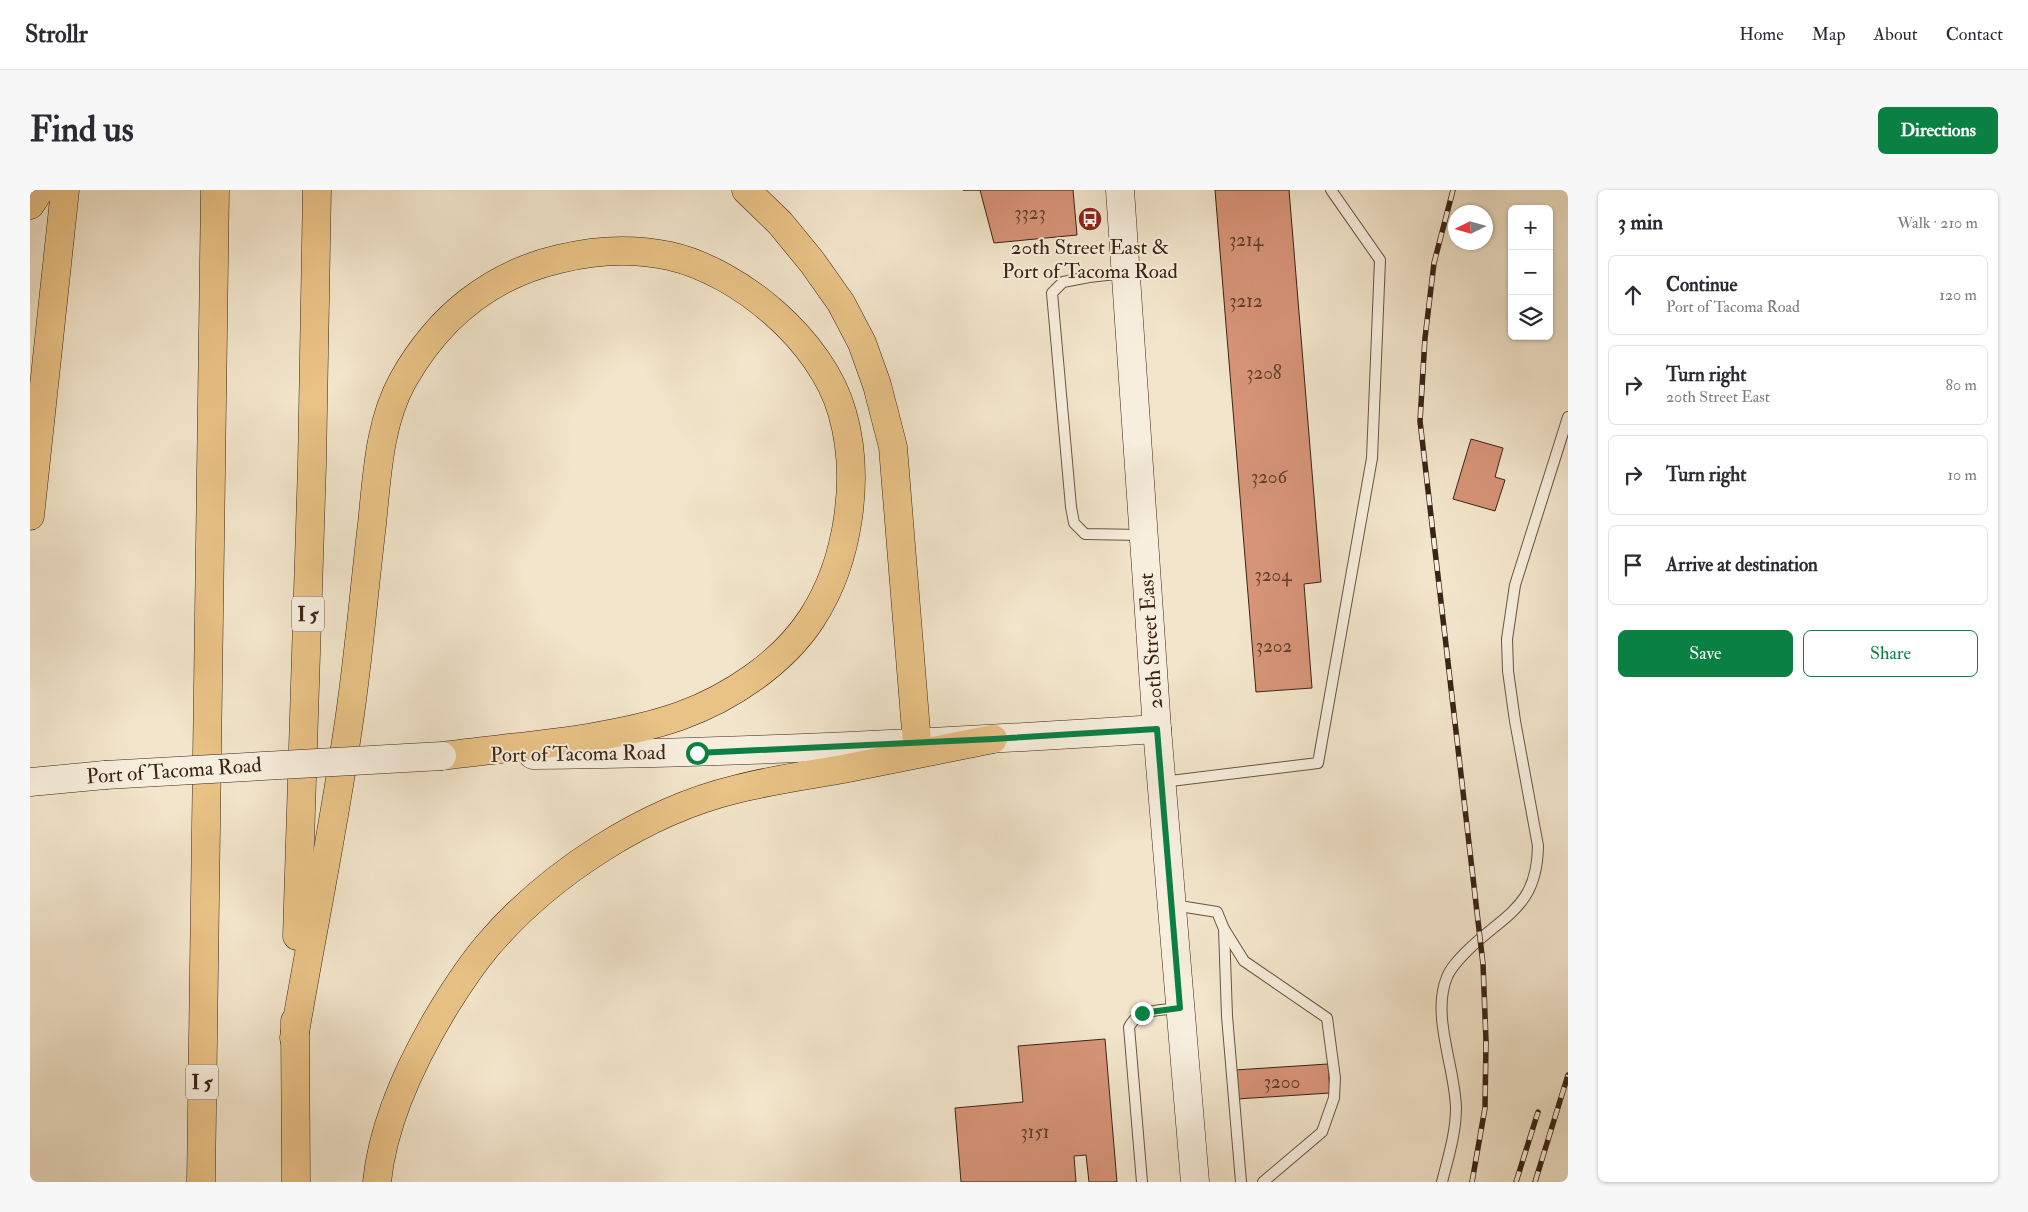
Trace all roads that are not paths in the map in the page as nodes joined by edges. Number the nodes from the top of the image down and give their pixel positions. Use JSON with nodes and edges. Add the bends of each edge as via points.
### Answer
{"nodes":[{"id":1,"x":40,"y":190,"type":"edge"},
{"id":2,"x":65,"y":190,"type":"edge"},
{"id":3,"x":215,"y":190,"type":"edge"},
{"id":4,"x":317,"y":190,"type":"edge"},
{"id":5,"x":746,"y":190,"type":"edge"},
{"id":6,"x":1120,"y":190,"type":"edge"},
{"id":7,"x":1331,"y":190,"type":"edge"},
{"id":8,"x":30,"y":205,"type":"edge"},
{"id":9,"x":1126,"y":273,"type":"junction"},
{"id":10,"x":1568,"y":417,"type":"edge"},
{"id":11,"x":30,"y":516,"type":"edge"},
{"id":12,"x":1143,"y":535,"type":"junction"},
{"id":13,"x":1157,"y":729,"type":"junction"},
{"id":14,"x":993,"y":739,"type":"junction"},
{"id":15,"x":917,"y":743,"type":"junction"},
{"id":16,"x":442,"y":756,"type":"junction"},
{"id":17,"x":30,"y":782,"type":"edge"},
{"id":18,"x":1161,"y":782,"type":"junction"},
{"id":19,"x":1171,"y":905,"type":"junction"},
{"id":20,"x":1224,"y":929,"type":"junction"},
{"id":21,"x":1180,"y":1008,"type":"junction"},
{"id":22,"x":294,"y":1038,"type":"junction"},
{"id":23,"x":201,"y":1182,"type":"edge"},
{"id":24,"x":296,"y":1182,"type":"edge"},
{"id":25,"x":377,"y":1182,"type":"edge"},
{"id":26,"x":1142,"y":1182,"type":"edge"},
{"id":27,"x":1195,"y":1182,"type":"edge"},
{"id":28,"x":1241,"y":1182,"type":"edge"},
{"id":29,"x":1263,"y":1182,"type":"edge"},
{"id":30,"x":1442,"y":1182,"type":"edge"}],
"edges":[{"from":1,"to":8,"type":"highway"},
{"from":2,"to":11,"type":"highway"},
{"from":3,"to":23,"type":"highway","number":"I 5"},
{"from":4,"to":22,"type":"highway","number":"I 5","via":[[312,475]]},
{"from":5,"to":15,"type":"highway","via":[[780,223],[841,303],[862,343],[877,385],[893,447]]},
{"from":6,"to":9,"type":"main road","name":"20th Street East"},
{"from":7,"to":18,"type":"lane","via":[[1380,260],[1372,458],[1318,763]]},
{"from":9,"to":12,"type":"main road","name":"20th Street East"},
{"from":9,"to":12,"type":"lane","via":[[1063,282],[1052,293],[1074,523],[1085,534]]},
{"from":10,"to":30,"type":"lane","via":[[1515,585],[1507,639],[1513,704],[1538,861],[1530,890],[1520,904],[1460,957],[1442,991],[1443,1028],[1456,1108],[1454,1136]]},
{"from":12,"to":13,"type":"main road","name":"20th Street East"},
{"from":13,"to":14,"type":"main road","name":"Port of Tacoma Road"},
{"from":13,"to":18,"type":"main road","name":"20th Street East"},
{"from":14,"to":15,"type":"main road","name":"Port of Tacoma Road"},
{"from":14,"to":25,"type":"highway","via":[[736,789],[664,815],[576,865],[528,904],[488,945],[461,981],[411,1068],[392,1115]]},
{"from":15,"to":16,"type":"main road","name":"Port of Tacoma Road","via":[[697,753]]},
{"from":16,"to":17,"type":"main road","name":"Port of Tacoma Road","bridge":true},
{"from":16,"to":22,"type":"highway","via":[[619,731],[680,716],[731,692],[770,664],[793,643],[812,618],[838,561],[846,528],[850,475],[847,434],[832,386],[806,346],[776,316],[736,284],[696,264],[633,251],[574,255],[528,266],[501,279],[467,302],[431,337],[401,383],[381,442],[352,700]]},
{"from":18,"to":19,"type":"main road","name":"20th Street East"},
{"from":19,"to":20,"type":"lane","via":[[1217,912]]},
{"from":19,"to":21,"type":"main road","name":"20th Street East"},
{"from":20,"to":28,"type":"lane","via":[[1227,1016]]},
{"from":20,"to":29,"type":"lane","via":[[1244,961],[1327,1018],[1334,1057],[1334,1098],[1322,1132]]},
{"from":21,"to":26,"type":"lane","via":[[1142,1013],[1129,1027]]},
{"from":21,"to":27,"type":"main road","name":"20th Street East"},
{"from":22,"to":24,"type":"highway","number":"I 5"}]}
